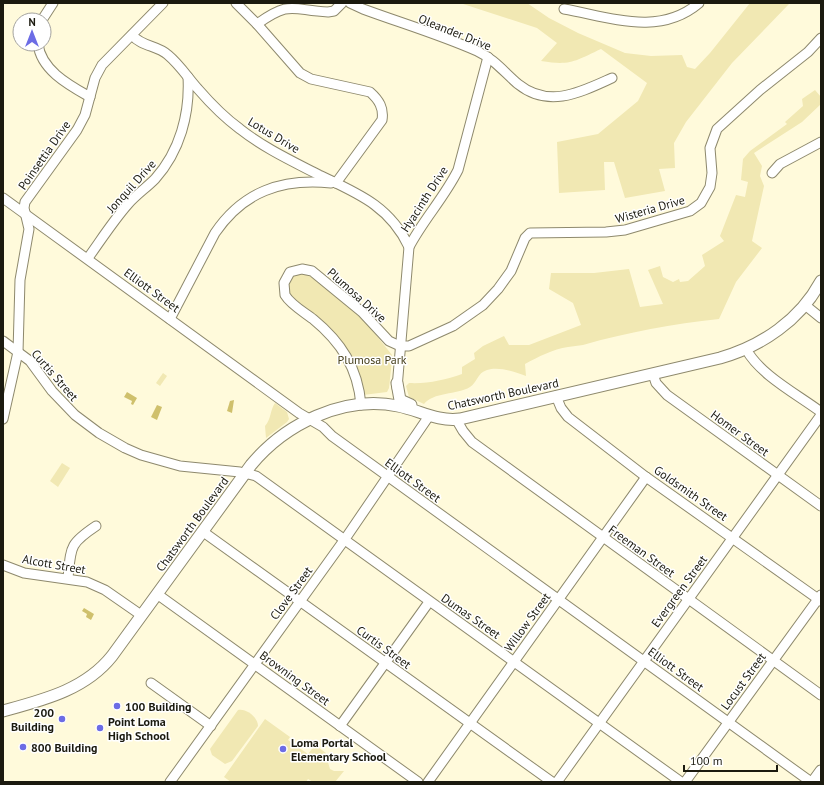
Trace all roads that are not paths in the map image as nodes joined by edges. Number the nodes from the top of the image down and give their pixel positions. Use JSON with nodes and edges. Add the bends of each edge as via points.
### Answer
{"nodes":[{"id":1,"x":53,"y":3,"type":"edge"},
{"id":2,"x":163,"y":3,"type":"edge"},
{"id":3,"x":236,"y":3,"type":"edge"},
{"id":4,"x":342,"y":3,"type":"edge"},
{"id":5,"x":350,"y":3,"type":"edge"},
{"id":6,"x":699,"y":3,"type":"edge"},
{"id":7,"x":564,"y":9,"type":"dead end"},
{"id":8,"x":47,"y":12,"type":"edge"},
{"id":9,"x":257,"y":24,"type":"junction"},
{"id":10,"x":132,"y":35,"type":"junction"},
{"id":11,"x":821,"y":38,"type":"edge"},
{"id":12,"x":40,"y":52,"type":"edge"},
{"id":13,"x":488,"y":57,"type":"junction"},
{"id":14,"x":188,"y":77,"type":"junction"},
{"id":15,"x":612,"y":78,"type":"dead end"},
{"id":16,"x":90,"y":98,"type":"junction"},
{"id":17,"x":821,"y":142,"type":"edge"},
{"id":18,"x":772,"y":173,"type":"dead end"},
{"id":19,"x":336,"y":183,"type":"junction"},
{"id":20,"x":3,"y":198,"type":"edge"},
{"id":21,"x":26,"y":215,"type":"junction"},
{"id":22,"x":409,"y":247,"type":"junction"},
{"id":23,"x":88,"y":258,"type":"junction"},
{"id":24,"x":821,"y":281,"type":"edge"},
{"id":25,"x":805,"y":305,"type":"junction"},
{"id":26,"x":170,"y":318,"type":"junction"},
{"id":27,"x":821,"y":318,"type":"edge"},
{"id":28,"x":3,"y":342,"type":"edge"},
{"id":29,"x":401,"y":346,"type":"junction"},
{"id":30,"x":746,"y":349,"type":"junction"},
{"id":31,"x":18,"y":352,"type":"junction"},
{"id":32,"x":653,"y":374,"type":"junction"},
{"id":33,"x":398,"y":383,"type":"junction"},
{"id":34,"x":556,"y":396,"type":"junction"},
{"id":35,"x":361,"y":405,"type":"junction"},
{"id":36,"x":394,"y":405,"type":"junction"},
{"id":37,"x":425,"y":414,"type":"junction"},
{"id":38,"x":821,"y":414,"type":"edge"},
{"id":39,"x":3,"y":418,"type":"edge"},
{"id":40,"x":309,"y":419,"type":"junction"},
{"id":41,"x":456,"y":419,"type":"junction"},
{"id":42,"x":246,"y":472,"type":"junction"},
{"id":43,"x":777,"y":475,"type":"junction"},
{"id":44,"x":388,"y":476,"type":"junction"},
{"id":45,"x":646,"y":477,"type":"junction"},
{"id":46,"x":821,"y":506,"type":"edge"},
{"id":47,"x":96,"y":526,"type":"dead end"},
{"id":48,"x":202,"y":531,"type":"junction"},
{"id":49,"x":733,"y":537,"type":"junction"},
{"id":50,"x":603,"y":538,"type":"junction"},
{"id":51,"x":345,"y":539,"type":"junction"},
{"id":52,"x":3,"y":565,"type":"edge"},
{"id":53,"x":68,"y":578,"type":"junction"},
{"id":54,"x":157,"y":594,"type":"junction"},
{"id":55,"x":820,"y":598,"type":"edge"},
{"id":56,"x":559,"y":599,"type":"junction"},
{"id":57,"x":688,"y":599,"type":"junction"},
{"id":58,"x":299,"y":601,"type":"junction"},
{"id":59,"x":429,"y":602,"type":"junction"},
{"id":60,"x":141,"y":615,"type":"junction"},
{"id":61,"x":644,"y":660,"type":"junction"},
{"id":62,"x":774,"y":660,"type":"junction"},
{"id":63,"x":514,"y":661,"type":"junction"},
{"id":64,"x":385,"y":662,"type":"junction"},
{"id":65,"x":255,"y":664,"type":"junction"},
{"id":66,"x":151,"y":683,"type":"dead end"},
{"id":67,"x":821,"y":696,"type":"edge"},
{"id":68,"x":3,"y":711,"type":"edge"},
{"id":69,"x":728,"y":722,"type":"junction"},
{"id":70,"x":599,"y":723,"type":"junction"},
{"id":71,"x":470,"y":724,"type":"junction"},
{"id":72,"x":211,"y":726,"type":"junction"},
{"id":73,"x":340,"y":726,"type":"junction"},
{"id":74,"x":821,"y":771,"type":"edge"},
{"id":75,"x":170,"y":782,"type":"edge"},
{"id":76,"x":418,"y":782,"type":"edge"},
{"id":77,"x":428,"y":782,"type":"edge"},
{"id":78,"x":552,"y":782,"type":"edge"},
{"id":79,"x":557,"y":782,"type":"edge"},
{"id":80,"x":681,"y":782,"type":"edge"},
{"id":81,"x":685,"y":782,"type":"edge"},
{"id":82,"x":812,"y":782,"type":"edge"}],
"edges":[{"from":1,"to":8,"type":"street"},
{"from":2,"to":10,"type":"street","name":"Poinsettia Drive"},
{"from":3,"to":9,"type":"street"},
{"from":4,"to":9,"type":"street","via":[[334,11],[328,12],[294,7],[282,8],[272,12]]},
{"from":5,"to":13,"type":"street","name":"Oleander Drive"},
{"from":6,"to":7,"type":"street","via":[[675,18],[650,23]]},
{"from":9,"to":19,"type":"street","via":[[300,73],[310,79],[370,92],[381,105],[382,120]]},
{"from":10,"to":14,"type":"street","name":"Lotus Drive","via":[[139,43],[168,54]]},
{"from":10,"to":16,"type":"street","name":"Poinsettia Drive","via":[[102,65],[95,78]]},
{"from":11,"to":29,"type":"street","name":"Wisteria Drive","via":[[718,129],[710,148],[710,187],[701,204],[690,211],[625,230],[530,234],[525,238],[505,280],[477,310],[443,331],[413,345]]},
{"from":12,"to":16,"type":"street","via":[[48,67]]},
{"from":13,"to":15,"type":"street","name":"Oleander Drive","via":[[523,87],[546,96],[575,94]]},
{"from":13,"to":22,"type":"street","name":"Hyacinth Drive","via":[[458,170],[418,229]]},
{"from":14,"to":19,"type":"street","name":"Lotus Drive","via":[[227,118],[250,137]]},
{"from":14,"to":23,"type":"street","name":"Jonquil Drive","via":[[189,99],[185,121],[171,158],[129,203]]},
{"from":16,"to":21,"type":"street","name":"Poinsettia Drive","via":[[85,116],[77,130],[25,202]]},
{"from":17,"to":18,"type":"street","via":[[780,164]]},
{"from":19,"to":22,"type":"street","name":"Lotus Drive","via":[[379,207],[402,232]]},
{"from":19,"to":26,"type":"street","via":[[311,181],[288,184],[260,192],[241,204],[215,233]]},
{"from":20,"to":21,"type":"street","name":"Elliott Street"},
{"from":21,"to":23,"type":"street","name":"Elliott Street"},
{"from":21,"to":31,"type":"street","name":"Poinsettia Drive","via":[[29,229],[20,280]]},
{"from":22,"to":29,"type":"street","name":"Hyacinth Drive"},
{"from":23,"to":26,"type":"street","name":"Elliott Street"},
{"from":24,"to":25,"type":"main road","name":"Chatsworth Boulevard"},
{"from":25,"to":27,"type":"street"},
{"from":25,"to":30,"type":"main road","name":"Chatsworth Boulevard","via":[[780,329]]},
{"from":26,"to":40,"type":"street","name":"Elliott Street"},
{"from":28,"to":31,"type":"street","name":"Curtis Street"},
{"from":29,"to":33,"type":"street","name":"Hyacinth Drive"},
{"from":29,"to":35,"type":"street","name":"Plumosa Drive","via":[[386,339],[362,312],[314,272],[302,269],[287,276],[284,285],[286,297],[331,336],[349,360],[357,381]]},
{"from":30,"to":32,"type":"main road","name":"Chatsworth Boulevard"},
{"from":30,"to":38,"type":"street","via":[[758,366]]},
{"from":31,"to":39,"type":"street","name":"Poinsettia Drive"},
{"from":31,"to":42,"type":"street","name":"Curtis Street","via":[[31,362],[64,406],[88,426],[115,442],[141,455],[180,466]]},
{"from":32,"to":34,"type":"main road","name":"Chatsworth Boulevard"},
{"from":32,"to":43,"type":"street","name":"Homer Street","via":[[664,393]]},
{"from":33,"to":36,"type":"street","name":"Hyacinth Drive"},
{"from":33,"to":37,"type":"main road","via":[[400,400]]},
{"from":34,"to":41,"type":"main road","name":"Chatsworth Boulevard"},
{"from":34,"to":45,"type":"street","name":"Goldsmith Street","via":[[566,415]]},
{"from":35,"to":36,"type":"main road","name":"Chatsworth Boulevard"},
{"from":35,"to":40,"type":"main road","name":"Chatsworth Boulevard"},
{"from":36,"to":37,"type":"main road","name":"Chatsworth Boulevard"},
{"from":37,"to":41,"type":"main road","name":"Chatsworth Boulevard","via":[[441,419]]},
{"from":37,"to":44,"type":"street","name":"Clove Street"},
{"from":38,"to":43,"type":"street","name":"Evergreen Street"},
{"from":40,"to":42,"type":"main road","name":"Chatsworth Boulevard","via":[[271,444]]},
{"from":40,"to":44,"type":"street","name":"Elliott Street","via":[[323,426],[332,436]]},
{"from":41,"to":50,"type":"street","name":"Freeman Street","via":[[462,432],[472,442]]},
{"from":42,"to":48,"type":"main road","name":"Chatsworth Boulevard"},
{"from":42,"to":51,"type":"street","name":"Dumas Street","via":[[256,476]]},
{"from":43,"to":46,"type":"street","name":"Homer Street"},
{"from":43,"to":49,"type":"street","name":"Evergreen Street"},
{"from":44,"to":51,"type":"street","name":"Clove Street"},
{"from":44,"to":56,"type":"street","name":"Elliott Street"},
{"from":45,"to":49,"type":"street","name":"Goldsmith Street"},
{"from":45,"to":50,"type":"street","name":"Willow Street"},
{"from":47,"to":53,"type":"street","via":[[73,544]]},
{"from":48,"to":54,"type":"main road","name":"Chatsworth Boulevard"},
{"from":48,"to":58,"type":"street","name":"Curtis Street"},
{"from":49,"to":55,"type":"street","name":"Goldsmith Street"},
{"from":49,"to":57,"type":"street","name":"Evergreen Street"},
{"from":50,"to":56,"type":"street","name":"Willow Street"},
{"from":50,"to":57,"type":"street","name":"Freeman Street"},
{"from":51,"to":58,"type":"street","name":"Clove Street"},
{"from":51,"to":59,"type":"street","name":"Dumas Street"},
{"from":52,"to":53,"type":"street","name":"Alcott Street","via":[[33,575]]},
{"from":53,"to":60,"type":"street","name":"Alcott Street","via":[[97,586]]},
{"from":54,"to":60,"type":"main road","name":"Chatsworth Boulevard"},
{"from":54,"to":65,"type":"street","name":"Browning Street"},
{"from":55,"to":62,"type":"street","name":"Locust Street"},
{"from":56,"to":61,"type":"street","name":"Elliott Street"},
{"from":56,"to":63,"type":"street","name":"Willow Street"},
{"from":57,"to":61,"type":"street","name":"Evergreen Street"},
{"from":57,"to":62,"type":"street","name":"Freeman Street"},
{"from":58,"to":64,"type":"street","name":"Curtis Street"},
{"from":58,"to":65,"type":"street","name":"Clove Street"},
{"from":59,"to":63,"type":"street","name":"Dumas Street"},
{"from":59,"to":64,"type":"street"},
{"from":60,"to":68,"type":"main road","name":"Chatsworth Boulevard","via":[[104,665],[86,680],[65,692]]},
{"from":61,"to":69,"type":"street","name":"Elliott Street"},
{"from":61,"to":70,"type":"street","name":"Evergreen Street"},
{"from":62,"to":67,"type":"street","name":"Freeman Street"},
{"from":62,"to":69,"type":"street","name":"Locust Street"},
{"from":63,"to":70,"type":"street","name":"Dumas Street"},
{"from":63,"to":71,"type":"street","name":"Willow Street"},
{"from":64,"to":71,"type":"street","name":"Curtis Street"},
{"from":64,"to":73,"type":"street"},
{"from":65,"to":72,"type":"street","name":"Clove Street"},
{"from":65,"to":73,"type":"street","name":"Browning Street"},
{"from":66,"to":72,"type":"street"},
{"from":69,"to":81,"type":"street","name":"Locust Street"},
{"from":69,"to":82,"type":"street","name":"Elliott Street"},
{"from":70,"to":79,"type":"street","name":"Evergreen Street"},
{"from":70,"to":80,"type":"street","name":"Dumas Street"},
{"from":71,"to":77,"type":"street","name":"Willow Street"},
{"from":71,"to":78,"type":"street","name":"Curtis Street"},
{"from":72,"to":75,"type":"street","name":"Clove Street"},
{"from":73,"to":76,"type":"street","name":"Browning Street"},
{"from":74,"to":82,"type":"main road"}]}
